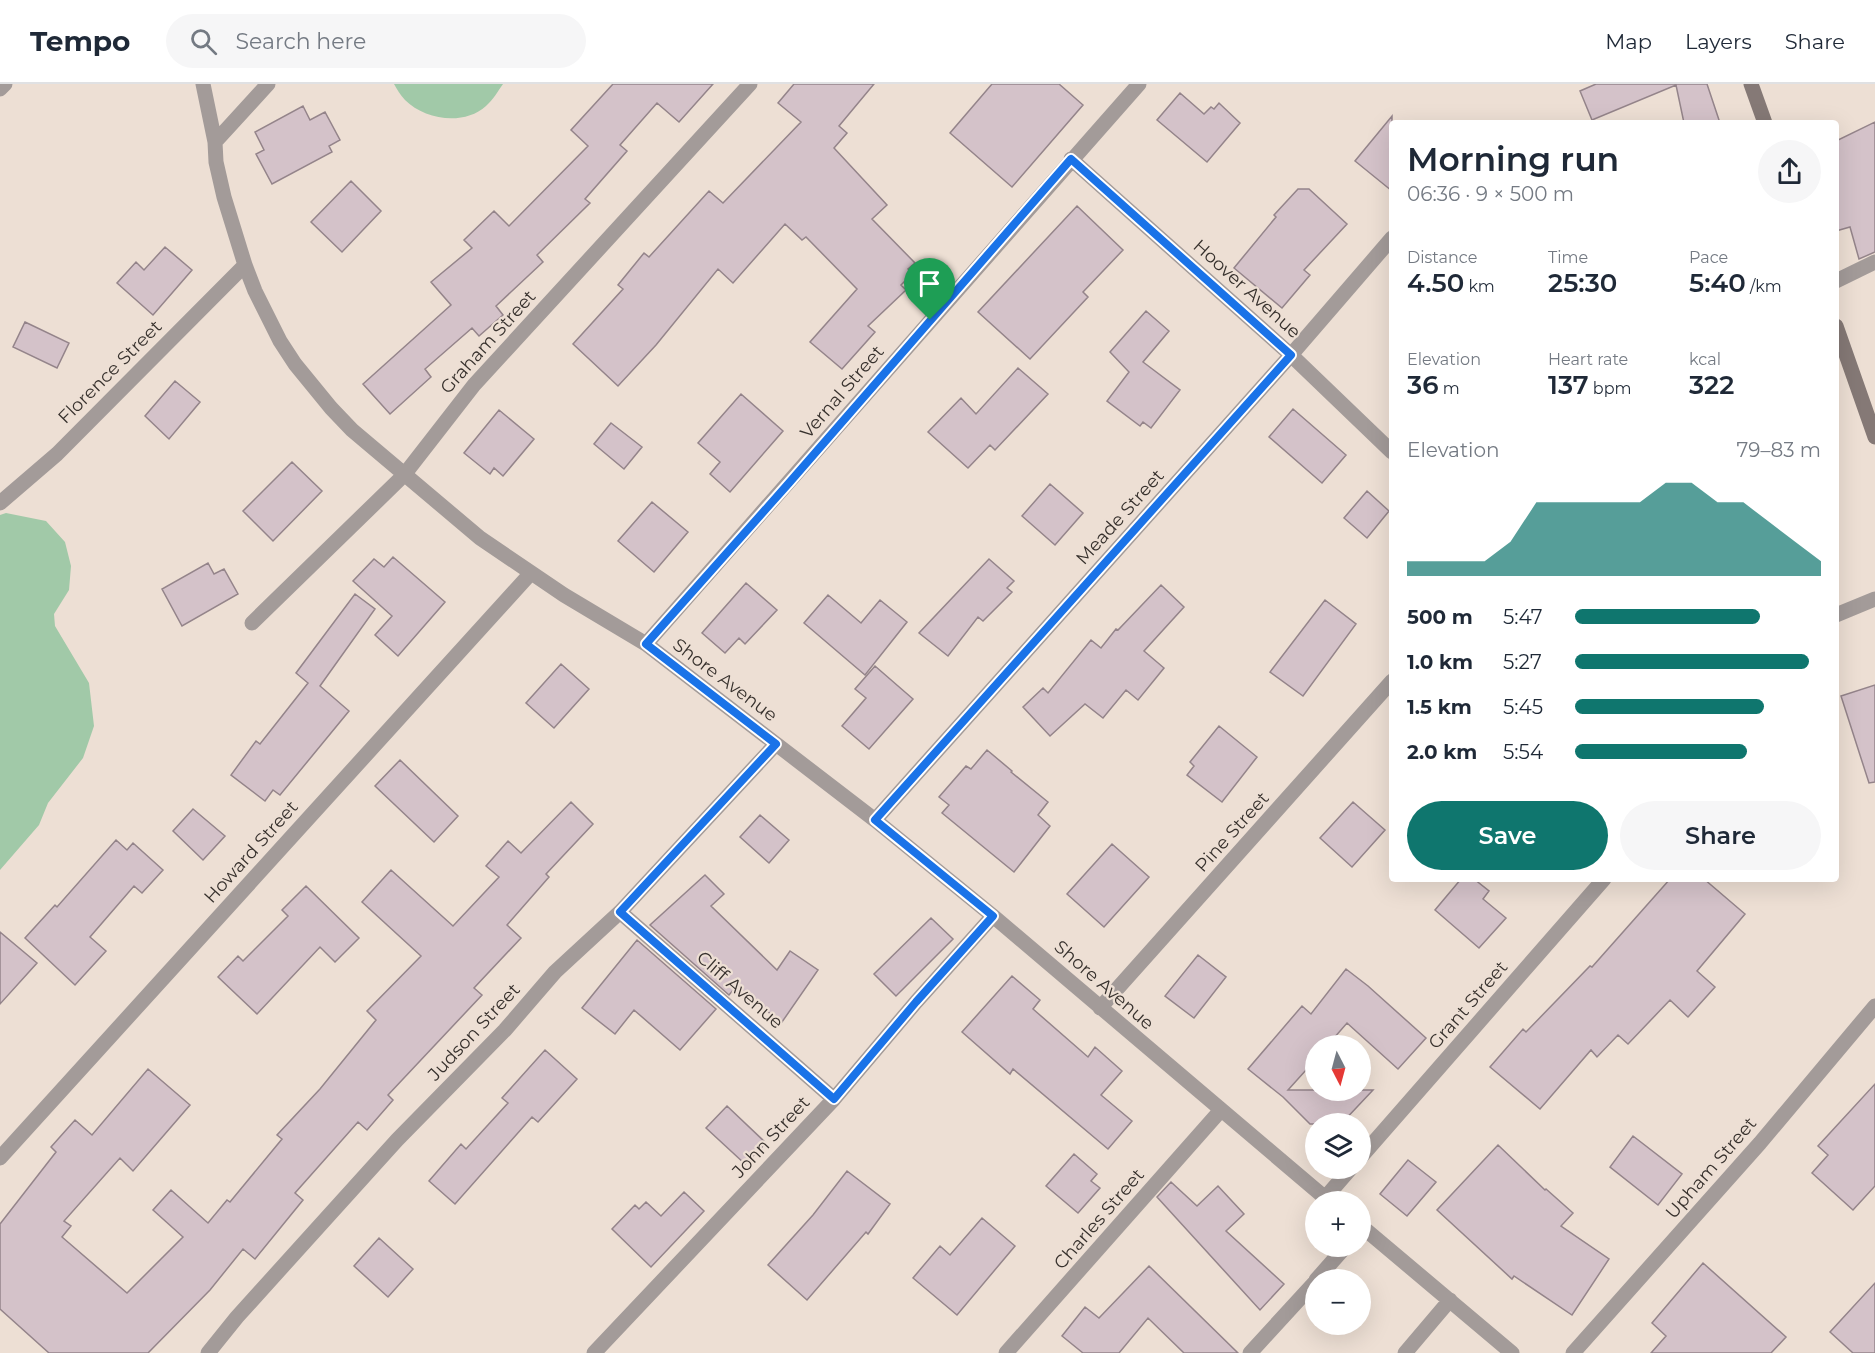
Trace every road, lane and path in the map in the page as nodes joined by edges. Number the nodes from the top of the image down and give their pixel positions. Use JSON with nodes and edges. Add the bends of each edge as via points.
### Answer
{"nodes":[{"id":1,"x":5,"y":84,"type":"edge"},
{"id":2,"x":203,"y":84,"type":"edge"},
{"id":3,"x":268,"y":84,"type":"edge"},
{"id":4,"x":750,"y":84,"type":"edge"},
{"id":5,"x":1139,"y":84,"type":"edge"},
{"id":6,"x":1751,"y":84,"type":"edge"},
{"id":7,"x":0,"y":89,"type":"edge"},
{"id":8,"x":1764,"y":120,"type":"edge"},
{"id":9,"x":215,"y":142,"type":"junction"},
{"id":10,"x":1071,"y":159,"type":"junction"},
{"id":11,"x":1389,"y":241,"type":"edge"},
{"id":12,"x":1875,"y":262,"type":"edge"},
{"id":13,"x":244,"y":265,"type":"junction"},
{"id":14,"x":1839,"y":279,"type":"edge"},
{"id":15,"x":1839,"y":334,"type":"edge"},
{"id":16,"x":1291,"y":355,"type":"junction"},
{"id":17,"x":1875,"y":436,"type":"edge"},
{"id":18,"x":1389,"y":449,"type":"edge"},
{"id":19,"x":404,"y":475,"type":"junction"},
{"id":20,"x":0,"y":503,"type":"edge"},
{"id":21,"x":531,"y":573,"type":"junction"},
{"id":22,"x":1875,"y":599,"type":"edge"},
{"id":23,"x":1839,"y":614,"type":"edge"},
{"id":24,"x":252,"y":623,"type":"dead end"},
{"id":25,"x":646,"y":644,"type":"junction"},
{"id":26,"x":1389,"y":684,"type":"edge"},
{"id":27,"x":776,"y":744,"type":"junction"},
{"id":28,"x":875,"y":820,"type":"junction"},
{"id":29,"x":1601,"y":882,"type":"edge"},
{"id":30,"x":620,"y":912,"type":"junction"},
{"id":31,"x":993,"y":916,"type":"junction"},
{"id":32,"x":1875,"y":1006,"type":"edge"},
{"id":33,"x":1101,"y":1008,"type":"junction"},
{"id":34,"x":834,"y":1099,"type":"junction"},
{"id":35,"x":1221,"y":1110,"type":"junction"},
{"id":36,"x":1371,"y":1145,"type":"edge"},
{"id":37,"x":0,"y":1158,"type":"edge"},
{"id":38,"x":1317,"y":1191,"type":"edge"},
{"id":39,"x":1371,"y":1236,"type":"edge"},
{"id":40,"x":1336,"y":1257,"type":"edge"},
{"id":41,"x":1326,"y":1269,"type":"edge"},
{"id":42,"x":1305,"y":1292,"type":"edge"},
{"id":43,"x":1450,"y":1300,"type":"junction"},
{"id":44,"x":208,"y":1353,"type":"edge"},
{"id":45,"x":594,"y":1353,"type":"edge"},
{"id":46,"x":1006,"y":1353,"type":"edge"},
{"id":47,"x":1250,"y":1353,"type":"edge"},
{"id":48,"x":1405,"y":1353,"type":"edge"},
{"id":49,"x":1512,"y":1353,"type":"edge"},
{"id":50,"x":1573,"y":1353,"type":"edge"}],
"edges":[{"from":1,"to":7,"type":"street"},
{"from":2,"to":9,"type":"street","name":"Shore Avenue"},
{"from":3,"to":9,"type":"street"},
{"from":4,"to":19,"type":"street","name":"Graham Street","via":[[474,385]]},
{"from":5,"to":10,"type":"street","name":"Vernal Street"},
{"from":6,"to":8,"type":"street"},
{"from":9,"to":13,"type":"street","name":"Shore Avenue","via":[[224,197]]},
{"from":10,"to":16,"type":"street","name":"Hoover Avenue"},
{"from":10,"to":25,"type":"street","name":"Vernal Street"},
{"from":11,"to":16,"type":"street","name":"Meade Street"},
{"from":12,"to":14,"type":"street"},
{"from":13,"to":19,"type":"street","name":"Shore Avenue","via":[[295,364],[338,415]]},
{"from":13,"to":20,"type":"street","name":"Florence Street","via":[[57,454]]},
{"from":15,"to":17,"type":"street"},
{"from":16,"to":18,"type":"street","name":"Hoover Avenue"},
{"from":16,"to":28,"type":"street","name":"Meade Street"},
{"from":19,"to":21,"type":"street","name":"Shore Avenue","via":[[480,538]]},
{"from":19,"to":24,"type":"street","name":"Graham Street"},
{"from":21,"to":25,"type":"street","name":"Shore Avenue"},
{"from":21,"to":37,"type":"street","name":"Howard Street"},
{"from":22,"to":23,"type":"street"},
{"from":25,"to":27,"type":"street","name":"Shore Avenue"},
{"from":26,"to":33,"type":"street","name":"Pine Street"},
{"from":27,"to":28,"type":"street","name":"Shore Avenue"},
{"from":27,"to":30,"type":"street","name":"Judson Street"},
{"from":28,"to":31,"type":"street","name":"Shore Avenue"},
{"from":29,"to":36,"type":"street","name":"Grant Street"},
{"from":30,"to":34,"type":"street","name":"Cliff Avenue"},
{"from":30,"to":44,"type":"street","name":"Judson Street","via":[[555,972],[505,1030],[397,1140]]},
{"from":31,"to":33,"type":"street","name":"Shore Avenue"},
{"from":31,"to":34,"type":"street","name":"John Street"},
{"from":32,"to":50,"type":"street","name":"Upham Street","via":[[1760,1143]]},
{"from":33,"to":35,"type":"street","name":"Shore Avenue"},
{"from":34,"to":45,"type":"street","name":"John Street"},
{"from":35,"to":38,"type":"street","name":"Shore Avenue"},
{"from":35,"to":46,"type":"street","name":"Charles Street"},
{"from":39,"to":43,"type":"street"},
{"from":40,"to":41,"type":"street"},
{"from":42,"to":47,"type":"street"},
{"from":43,"to":48,"type":"street"},
{"from":43,"to":49,"type":"street"}]}
